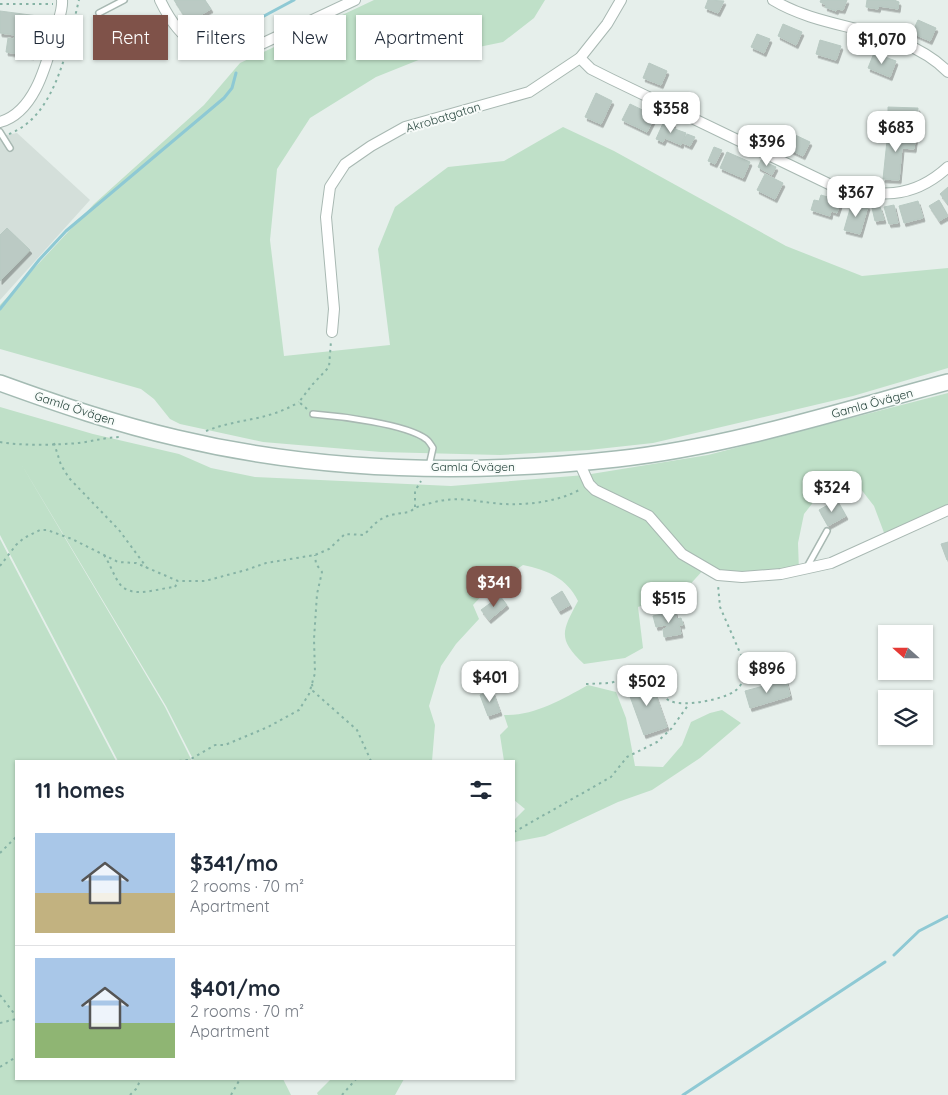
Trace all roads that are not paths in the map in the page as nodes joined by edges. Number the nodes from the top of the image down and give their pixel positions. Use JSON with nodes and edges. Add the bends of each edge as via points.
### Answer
{"nodes":[{"id":1,"x":124,"y":0,"type":"edge"},
{"id":2,"x":160,"y":0,"type":"edge"},
{"id":3,"x":355,"y":0,"type":"edge"},
{"id":4,"x":621,"y":0,"type":"edge"},
{"id":5,"x":773,"y":0,"type":"edge"},
{"id":6,"x":62,"y":1,"type":"edge"},
{"id":7,"x":99,"y":13,"type":"dead end"},
{"id":8,"x":580,"y":58,"type":"junction"},
{"id":9,"x":948,"y":72,"type":"edge"},
{"id":10,"x":0,"y":122,"type":"edge"},
{"id":11,"x":0,"y":132,"type":"edge"},
{"id":12,"x":10,"y":148,"type":"dead end"},
{"id":13,"x":948,"y":167,"type":"edge"},
{"id":14,"x":332,"y":332,"type":"road end"},
{"id":15,"x":948,"y":382,"type":"edge"},
{"id":16,"x":0,"y":384,"type":"edge"},
{"id":17,"x":313,"y":414,"type":"road end"},
{"id":18,"x":579,"y":462,"type":"junction"},
{"id":19,"x":429,"y":466,"type":"junction"},
{"id":20,"x":948,"y":510,"type":"edge"},
{"id":21,"x":827,"y":531,"type":"dead end"},
{"id":22,"x":806,"y":570,"type":"junction"}],
"edges":[{"from":1,"to":7,"type":"lane"},
{"from":2,"to":3,"type":"street","via":[[172,23],[185,38],[206,50],[222,52],[255,47]]},
{"from":4,"to":8,"type":"street","name":"Akrobatgatan"},
{"from":5,"to":9,"type":"street","via":[[799,12],[912,47]]},
{"from":6,"to":10,"type":"street","via":[[44,69],[34,89],[22,109]]},
{"from":8,"to":13,"type":"street","via":[[591,69],[833,186],[863,193],[918,189]]},
{"from":8,"to":14,"type":"street","name":"Akrobatgatan","via":[[529,92],[405,127],[345,164],[330,187],[326,217],[334,309]]},
{"from":11,"to":12,"type":"lane"},
{"from":15,"to":18,"type":"main road","name":"Gamla Övägen","via":[[802,422],[688,448]]},
{"from":16,"to":19,"type":"main road","name":"Gamla Övägen","via":[[78,411],[177,438],[273,456],[354,464]]},
{"from":17,"to":19,"type":"lane","via":[[380,424],[417,434],[427,439],[433,448]]},
{"from":18,"to":19,"type":"main road","name":"Gamla Övägen","via":[[493,468]]},
{"from":18,"to":22,"type":"street","via":[[595,490],[649,516],[682,554],[718,575],[742,577]]},
{"from":20,"to":22,"type":"street","via":[[831,563]]},
{"from":21,"to":22,"type":"lane"}]}
